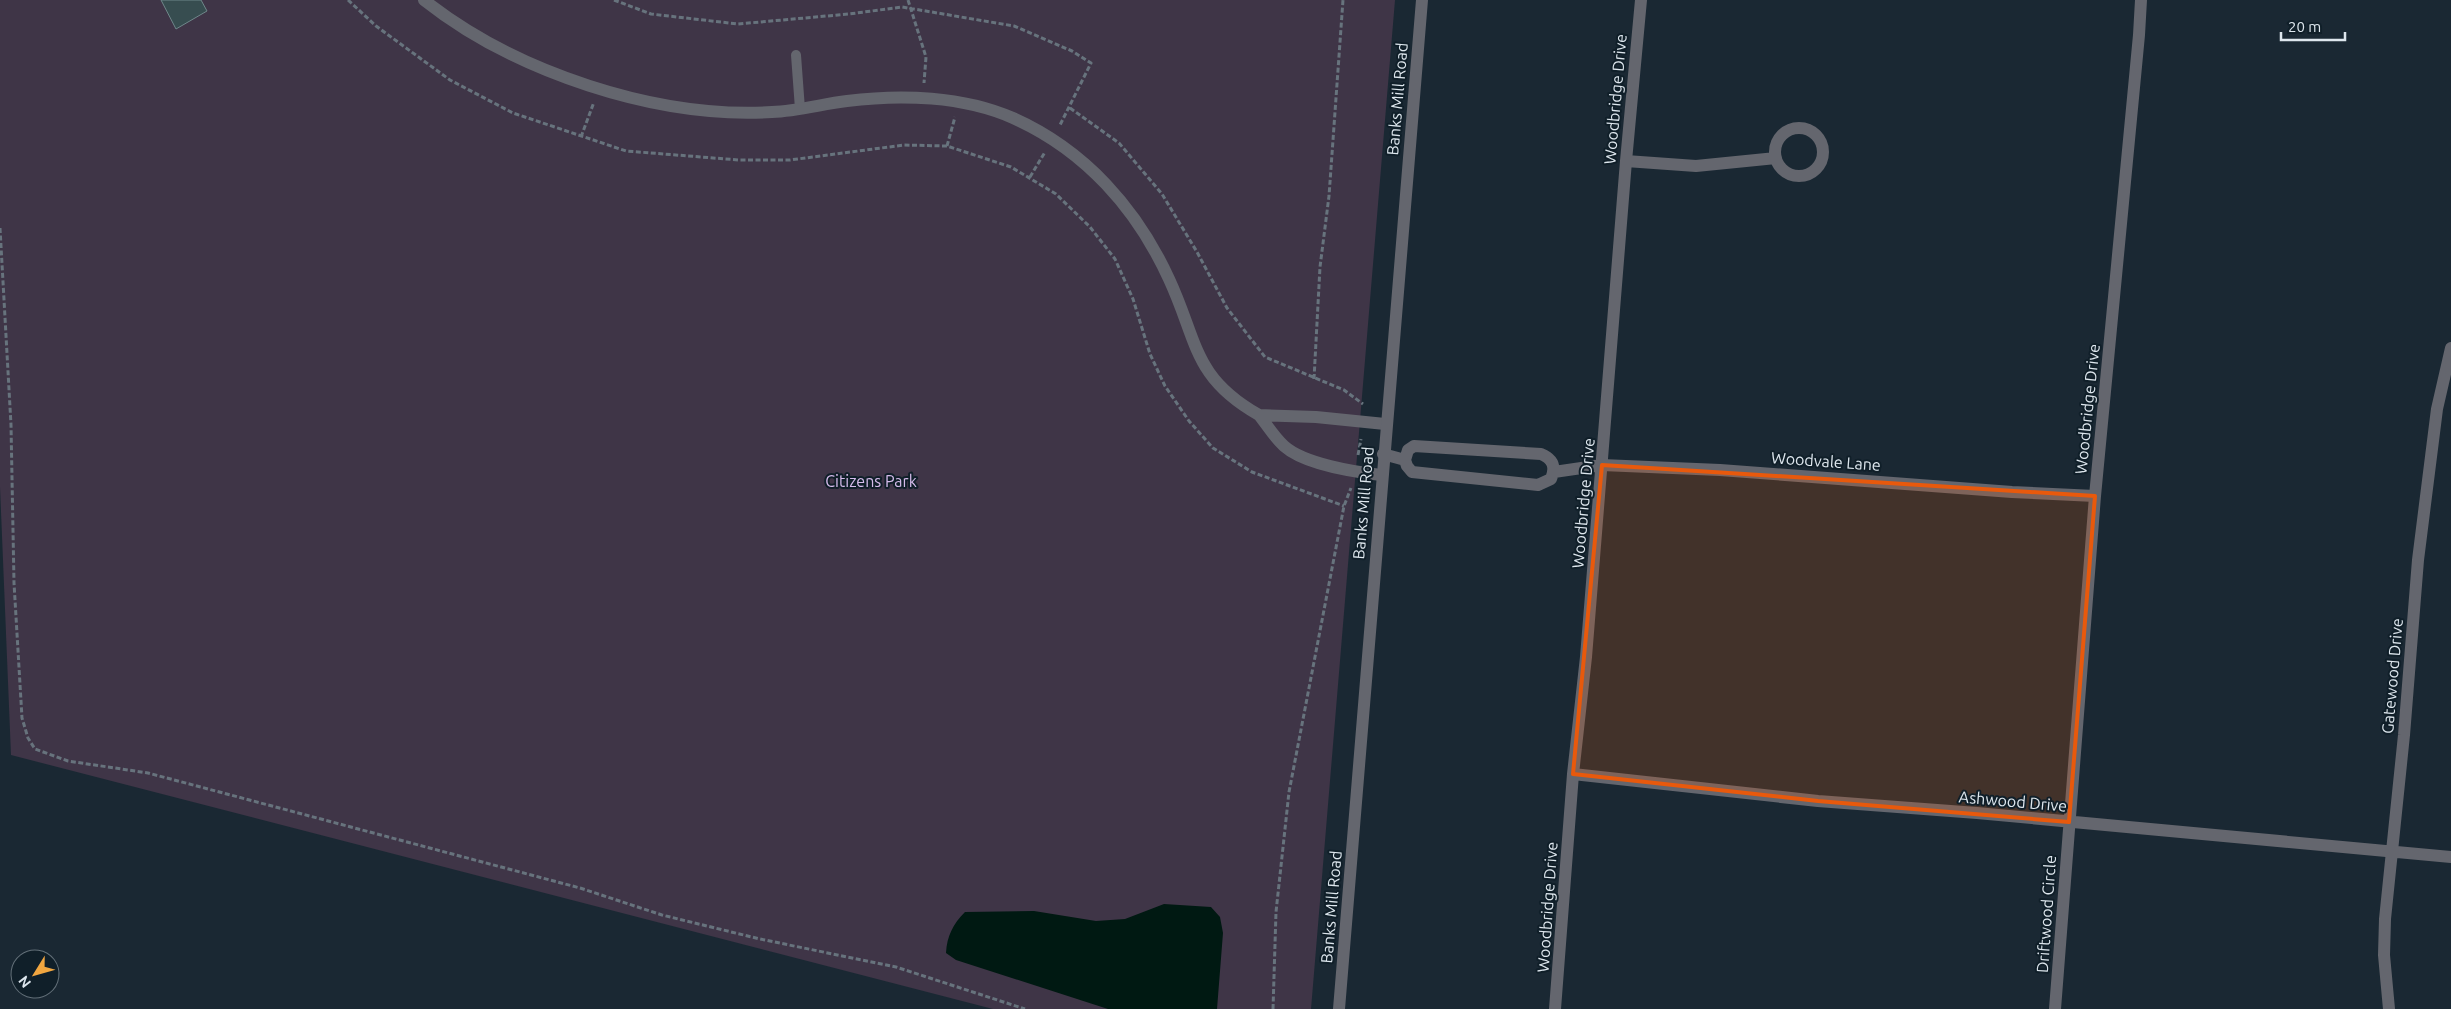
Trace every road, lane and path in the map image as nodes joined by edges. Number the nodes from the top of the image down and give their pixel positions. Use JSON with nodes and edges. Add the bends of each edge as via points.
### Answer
{"nodes":[{"id":1,"x":348,"y":0,"type":"edge"},
{"id":2,"x":614,"y":0,"type":"edge"},
{"id":3,"x":908,"y":0,"type":"edge"},
{"id":4,"x":1343,"y":0,"type":"edge"},
{"id":5,"x":1422,"y":0,"type":"edge"},
{"id":6,"x":1641,"y":0,"type":"edge"},
{"id":7,"x":2141,"y":0,"type":"edge"},
{"id":8,"x":429,"y":1,"type":"edge"},
{"id":9,"x":912,"y":10,"type":"junction"},
{"id":10,"x":796,"y":55,"type":"dead end"},
{"id":11,"x":600,"y":89,"type":"junction"},
{"id":12,"x":923,"y":99,"type":"junction"},
{"id":13,"x":959,"y":103,"type":"junction"},
{"id":14,"x":1070,"y":108,"type":"junction"},
{"id":15,"x":800,"y":109,"type":"junction"},
{"id":16,"x":581,"y":137,"type":"junction"},
{"id":17,"x":1052,"y":139,"type":"junction"},
{"id":18,"x":947,"y":146,"type":"junction"},
{"id":19,"x":1776,"y":158,"type":"dead end"},
{"id":20,"x":1626,"y":161,"type":"junction"},
{"id":21,"x":1030,"y":177,"type":"junction"},
{"id":22,"x":0,"y":228,"type":"edge"},
{"id":23,"x":2451,"y":348,"type":"edge"},
{"id":24,"x":1314,"y":379,"type":"junction"},
{"id":25,"x":1259,"y":415,"type":"junction"},
{"id":26,"x":1364,"y":422,"type":"junction"},
{"id":27,"x":1386,"y":424,"type":"junction"},
{"id":28,"x":1383,"y":454,"type":"junction"},
{"id":29,"x":1405,"y":460,"type":"junction"},
{"id":30,"x":1602,"y":465,"type":"junction"},
{"id":31,"x":1355,"y":472,"type":"junction"},
{"id":32,"x":1554,"y":472,"type":"junction"},
{"id":33,"x":1381,"y":475,"type":"junction"},
{"id":34,"x":2095,"y":496,"type":"junction"},
{"id":35,"x":1344,"y":506,"type":"junction"},
{"id":36,"x":1573,"y":774,"type":"junction"},
{"id":37,"x":2069,"y":822,"type":"junction"},
{"id":38,"x":2393,"y":852,"type":"junction"},
{"id":39,"x":2451,"y":857,"type":"edge"},
{"id":40,"x":1025,"y":1009,"type":"edge"},
{"id":41,"x":1272,"y":1009,"type":"edge"},
{"id":42,"x":1339,"y":1009,"type":"edge"},
{"id":43,"x":1555,"y":1009,"type":"edge"},
{"id":44,"x":2055,"y":1009,"type":"edge"},
{"id":45,"x":2389,"y":1009,"type":"edge"}],
"edges":[{"from":1,"to":16,"type":"path","via":[[376,26],[450,80],[513,113]]},
{"from":2,"to":9,"type":"path","via":[[651,14],[738,24],[902,7]]},
{"from":3,"to":9,"type":"path"},
{"from":4,"to":24,"type":"path","via":[[1330,196],[1320,267]]},
{"from":5,"to":27,"type":"street","name":"Banks Mill Road"},
{"from":6,"to":20,"type":"street","name":"Woodbridge Drive"},
{"from":7,"to":34,"type":"street","name":"Woodbridge Drive"},
{"from":8,"to":11,"type":"street","via":[[461,26],[528,62]]},
{"from":9,"to":12,"type":"path","via":[[926,57]]},
{"from":9,"to":14,"type":"path","via":[[1014,26],[1072,51],[1090,63]]},
{"from":10,"to":15,"type":"lane"},
{"from":11,"to":15,"type":"street","via":[[706,112],[756,113]]},
{"from":11,"to":16,"type":"path"},
{"from":12,"to":13,"type":"street"},
{"from":12,"to":15,"type":"street","via":[[878,98]]},
{"from":13,"to":17,"type":"street","via":[[1012,118]]},
{"from":13,"to":18,"type":"path"},
{"from":14,"to":17,"type":"path"},
{"from":14,"to":24,"type":"path","via":[[1119,143],[1162,194],[1227,308],[1265,357]]},
{"from":16,"to":18,"type":"path","via":[[626,151],[738,160],[790,160],[904,145]]},
{"from":17,"to":21,"type":"path"},
{"from":17,"to":25,"type":"street","via":[[1099,176],[1133,216],[1169,279],[1201,361],[1224,391],[1238,404]]},
{"from":18,"to":21,"type":"path","via":[[1011,167]]},
{"from":19,"to":20,"type":"street","via":[[1696,166]]},
{"from":20,"to":30,"type":"street","name":"Woodbridge Drive"},
{"from":21,"to":35,"type":"path","via":[[1056,194],[1116,260],[1164,386],[1189,422],[1213,448],[1252,472]]},
{"from":22,"to":40,"type":"path","via":[[22,718],[35,749],[68,760],[148,773],[580,888],[662,915],[896,967]]},
{"from":23,"to":38,"type":"street","name":"Gatewood Drive","via":[[2437,409],[2418,560]]},
{"from":24,"to":26,"type":"path","via":[[1344,390],[1366,407]]},
{"from":25,"to":26,"type":"street"},
{"from":25,"to":31,"type":"street","via":[[1284,446],[1292,451],[1334,468]]},
{"from":26,"to":27,"type":"street"},
{"from":26,"to":31,"type":"path"},
{"from":27,"to":28,"type":"street","name":"Banks Mill Road"},
{"from":28,"to":29,"type":"street","name":"Woodvale Lane"},
{"from":28,"to":33,"type":"street","name":"Banks Mill Road"},
{"from":29,"to":32,"type":"street","name":"Woodvale Lane","via":[[1412,472],[1538,485],[1551,479]]},
{"from":29,"to":32,"type":"street","via":[[1408,450],[1414,446],[1541,454],[1553,463]]},
{"from":30,"to":32,"type":"street","name":"Woodvale Lane"},
{"from":30,"to":34,"type":"street","name":"Woodvale Lane"},
{"from":30,"to":36,"type":"street","name":"Woodbridge Drive"},
{"from":31,"to":33,"type":"street"},
{"from":31,"to":35,"type":"path"},
{"from":33,"to":42,"type":"street","name":"Banks Mill Road"},
{"from":34,"to":37,"type":"street","name":"Woodbridge Drive"},
{"from":35,"to":41,"type":"path","via":[[1289,792],[1276,912]]},
{"from":36,"to":37,"type":"street","name":"Ashwood Drive","via":[[1818,802]]},
{"from":36,"to":43,"type":"street","name":"Woodbridge Drive"},
{"from":37,"to":38,"type":"street","name":"Ashwood Drive"},
{"from":37,"to":44,"type":"street","name":"Driftwood Circle"},
{"from":38,"to":39,"type":"street","name":"Ashwood Drive"},
{"from":38,"to":45,"type":"street","name":"Gatewood Drive","via":[[2384,955]]}]}
